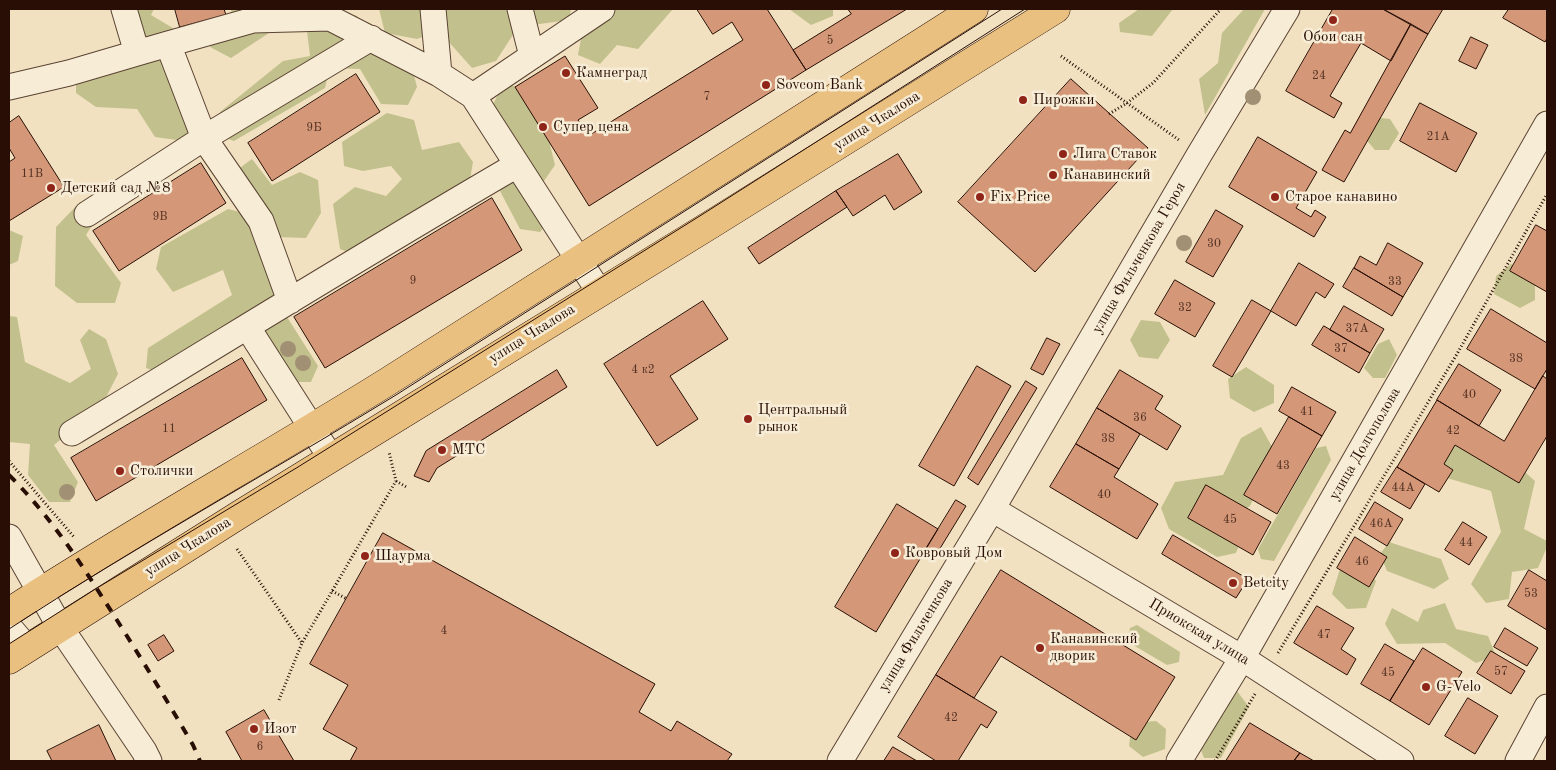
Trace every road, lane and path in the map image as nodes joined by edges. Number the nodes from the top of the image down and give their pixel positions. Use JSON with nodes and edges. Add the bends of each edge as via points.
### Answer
{"nodes":[{"id":1,"x":124,"y":9,"type":"edge"},
{"id":2,"x":433,"y":9,"type":"edge"},
{"id":3,"x":520,"y":9,"type":"edge"},
{"id":4,"x":602,"y":9,"type":"edge"},
{"id":5,"x":974,"y":9,"type":"edge"},
{"id":6,"x":1056,"y":9,"type":"edge"},
{"id":7,"x":1220,"y":9,"type":"edge"},
{"id":8,"x":1287,"y":9,"type":"edge"},
{"id":9,"x":252,"y":14,"type":"edge"},
{"id":10,"x":371,"y":38,"type":"junction"},
{"id":11,"x":168,"y":44,"type":"junction"},
{"id":12,"x":137,"y":53,"type":"junction"},
{"id":13,"x":532,"y":56,"type":"junction"},
{"id":14,"x":1061,"y":56,"type":"dead end"},
{"id":15,"x":439,"y":74,"type":"junction"},
{"id":16,"x":9,"y":87,"type":"edge"},
{"id":17,"x":473,"y":96,"type":"junction"},
{"id":18,"x":1127,"y":103,"type":"junction"},
{"id":19,"x":1109,"y":114,"type":"dead end"},
{"id":20,"x":1547,"y":124,"type":"edge"},
{"id":21,"x":204,"y":138,"type":"junction"},
{"id":22,"x":1199,"y":155,"type":"junction"},
{"id":23,"x":517,"y":165,"type":"junction"},
{"id":24,"x":1547,"y":194,"type":"edge"},
{"id":25,"x":87,"y":214,"type":"dead end"},
{"id":26,"x":579,"y":260,"type":"junction"},
{"id":27,"x":600,"y":293,"type":"junction"},
{"id":28,"x":290,"y":301,"type":"junction"},
{"id":29,"x":248,"y":328,"type":"junction"},
{"id":30,"x":313,"y":429,"type":"junction"},
{"id":31,"x":72,"y":433,"type":"dead end"},
{"id":32,"x":390,"y":454,"type":"dead end"},
{"id":33,"x":331,"y":458,"type":"junction"},
{"id":34,"x":9,"y":461,"type":"edge"},
{"id":35,"x":396,"y":481,"type":"junction"},
{"id":36,"x":408,"y":488,"type":"dead end"},
{"id":37,"x":992,"y":509,"type":"junction"},
{"id":38,"x":9,"y":537,"type":"edge"},
{"id":39,"x":74,"y":537,"type":"dead end"},
{"id":40,"x":237,"y":549,"type":"dead end"},
{"id":41,"x":40,"y":591,"type":"junction"},
{"id":42,"x":332,"y":591,"type":"junction"},
{"id":43,"x":347,"y":599,"type":"dead end"},
{"id":44,"x":9,"y":612,"type":"edge"},
{"id":45,"x":9,"y":627,"type":"edge"},
{"id":46,"x":60,"y":627,"type":"junction"},
{"id":47,"x":302,"y":643,"type":"junction"},
{"id":48,"x":18,"y":654,"type":"edge"},
{"id":49,"x":1242,"y":658,"type":"junction"},
{"id":50,"x":1276,"y":658,"type":"dead end"},
{"id":51,"x":1258,"y":689,"type":"dead end"},
{"id":52,"x":279,"y":700,"type":"dead end"},
{"id":53,"x":1547,"y":707,"type":"edge"},
{"id":54,"x":149,"y":761,"type":"edge"},
{"id":55,"x":840,"y":761,"type":"edge"},
{"id":56,"x":1179,"y":761,"type":"edge"},
{"id":57,"x":1215,"y":761,"type":"edge"},
{"id":58,"x":1401,"y":761,"type":"edge"},
{"id":59,"x":1518,"y":761,"type":"edge"}],
"edges":[{"from":1,"to":12,"type":"street"},
{"from":2,"to":15,"type":"street"},
{"from":3,"to":13,"type":"street"},
{"from":4,"to":13,"type":"street"},
{"from":5,"to":26,"type":"main road"},
{"from":6,"to":27,"type":"main road","name":"улица Чкалова"},
{"from":7,"to":18,"type":"path","via":[[1153,83]]},
{"from":8,"to":22,"type":"street","name":"улица Фильченкова Героя"},
{"from":9,"to":10,"type":"street","via":[[330,18]]},
{"from":9,"to":11,"type":"street"},
{"from":10,"to":15,"type":"street"},
{"from":10,"to":21,"type":"street"},
{"from":11,"to":12,"type":"street"},
{"from":11,"to":21,"type":"street"},
{"from":12,"to":16,"type":"street"},
{"from":13,"to":17,"type":"street"},
{"from":14,"to":18,"type":"path"},
{"from":15,"to":17,"type":"street"},
{"from":17,"to":23,"type":"street"},
{"from":18,"to":19,"type":"path"},
{"from":18,"to":22,"type":"path"},
{"from":20,"to":49,"type":"street","name":"улица Долгополова"},
{"from":21,"to":25,"type":"street"},
{"from":21,"to":28,"type":"street","via":[[261,221]]},
{"from":22,"to":37,"type":"street","name":"улица Фильченкова Героя"},
{"from":23,"to":26,"type":"street"},
{"from":23,"to":28,"type":"street"},
{"from":24,"to":50,"type":"path","via":[[1457,354]]},
{"from":26,"to":27,"type":"street"},
{"from":26,"to":30,"type":"main road"},
{"from":27,"to":33,"type":"main road","name":"улица Чкалова"},
{"from":28,"to":29,"type":"street"},
{"from":29,"to":30,"type":"street"},
{"from":29,"to":31,"type":"street"},
{"from":30,"to":33,"type":"street"},
{"from":30,"to":41,"type":"main road"},
{"from":32,"to":35,"type":"path"},
{"from":33,"to":46,"type":"main road","name":"улица Чкалова"},
{"from":34,"to":39,"type":"path"},
{"from":35,"to":36,"type":"path"},
{"from":35,"to":42,"type":"path"},
{"from":37,"to":49,"type":"street","name":"Приокская улица"},
{"from":37,"to":55,"type":"street","name":"улица Фильченкова"},
{"from":38,"to":41,"type":"street"},
{"from":40,"to":47,"type":"path"},
{"from":41,"to":44,"type":"main road"},
{"from":41,"to":46,"type":"street"},
{"from":42,"to":43,"type":"path"},
{"from":42,"to":47,"type":"path"},
{"from":45,"to":48,"type":"street"},
{"from":46,"to":48,"type":"main road","name":"улица Чкалова"},
{"from":46,"to":54,"type":"street"},
{"from":47,"to":52,"type":"path"},
{"from":49,"to":56,"type":"street","name":"улица Долгополова"},
{"from":49,"to":58,"type":"street","name":"Приокская улица"},
{"from":51,"to":57,"type":"path"},
{"from":53,"to":59,"type":"street"}]}
